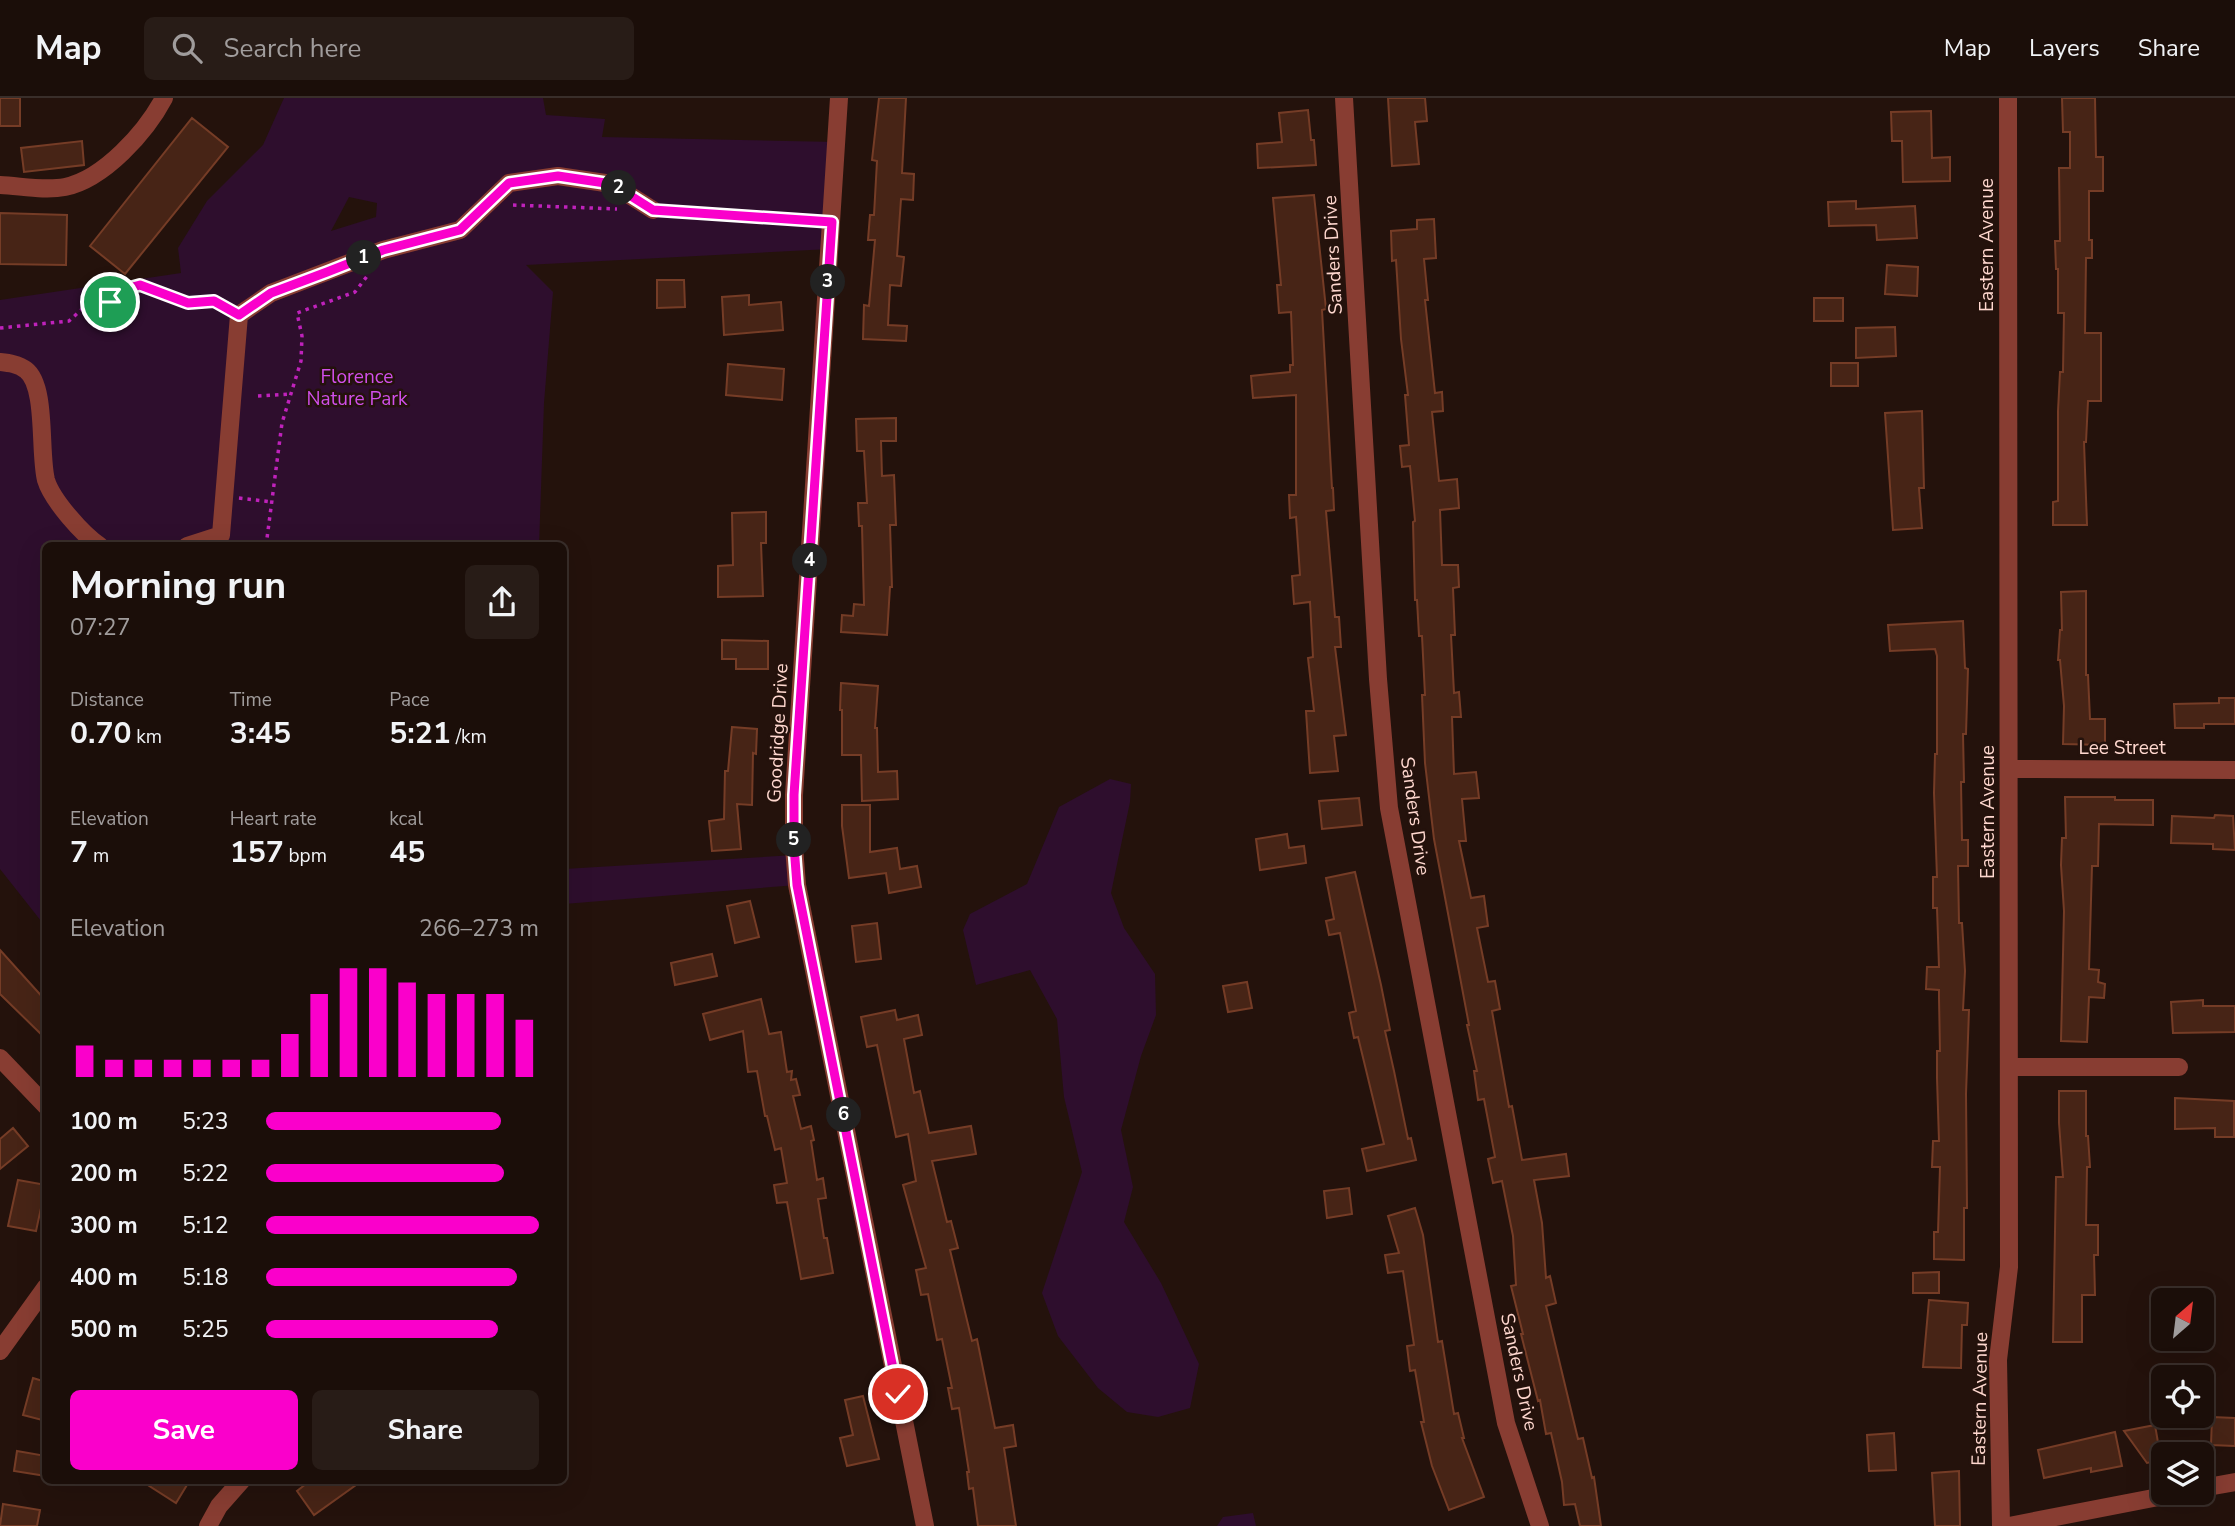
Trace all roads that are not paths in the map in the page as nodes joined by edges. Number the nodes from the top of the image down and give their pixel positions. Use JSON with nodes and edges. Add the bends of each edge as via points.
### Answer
{"nodes":[{"id":1,"x":164,"y":98,"type":"edge"},
{"id":2,"x":839,"y":98,"type":"edge"},
{"id":3,"x":1344,"y":98,"type":"edge"},
{"id":4,"x":2008,"y":98,"type":"edge"},
{"id":5,"x":0,"y":185,"type":"edge"},
{"id":6,"x":653,"y":210,"type":"road end"},
{"id":7,"x":0,"y":362,"type":"edge"},
{"id":8,"x":222,"y":540,"type":"edge"},
{"id":9,"x":94,"y":542,"type":"edge"},
{"id":10,"x":2009,"y":769,"type":"junction"},
{"id":11,"x":2235,"y":770,"type":"edge"},
{"id":12,"x":0,"y":1058,"type":"edge"},
{"id":13,"x":2010,"y":1067,"type":"junction"},
{"id":14,"x":2179,"y":1067,"type":"dead end"},
{"id":15,"x":42,"y":1102,"type":"edge"},
{"id":16,"x":42,"y":1293,"type":"edge"},
{"id":17,"x":0,"y":1351,"type":"edge"},
{"id":18,"x":2235,"y":1482,"type":"edge"},
{"id":19,"x":238,"y":1484,"type":"edge"},
{"id":20,"x":2214,"y":1486,"type":"edge"},
{"id":21,"x":2151,"y":1498,"type":"edge"},
{"id":22,"x":208,"y":1526,"type":"edge"},
{"id":23,"x":925,"y":1526,"type":"edge"},
{"id":24,"x":1540,"y":1526,"type":"edge"},
{"id":25,"x":2001,"y":1526,"type":"edge"},
{"id":26,"x":2009,"y":1526,"type":"edge"}],
"edges":[{"from":1,"to":5,"type":"street","via":[[142,129],[100,172],[65,187]]},
{"from":2,"to":23,"type":"street","name":"Goodridge Drive","via":[[794,846],[806,933]]},
{"from":3,"to":24,"type":"street","name":"Sanders Drive","via":[[1389,808],[1506,1423]]},
{"from":4,"to":10,"type":"street","name":"Eastern Avenue"},
{"from":6,"to":8,"type":"street","via":[[612,184],[558,176],[509,183],[460,230],[383,250],[271,293],[239,315]]},
{"from":7,"to":9,"type":"street","via":[[27,370],[34,380],[43,464],[52,495]]},
{"from":10,"to":11,"type":"street","name":"Lee Street"},
{"from":10,"to":13,"type":"street","name":"Eastern Avenue"},
{"from":12,"to":15,"type":"street"},
{"from":13,"to":14,"type":"street"},
{"from":13,"to":25,"type":"street","name":"Eastern Avenue","via":[[2009,1267],[1998,1360]]},
{"from":16,"to":17,"type":"street"},
{"from":18,"to":20,"type":"street"},
{"from":19,"to":22,"type":"street"},
{"from":21,"to":26,"type":"street"}]}
